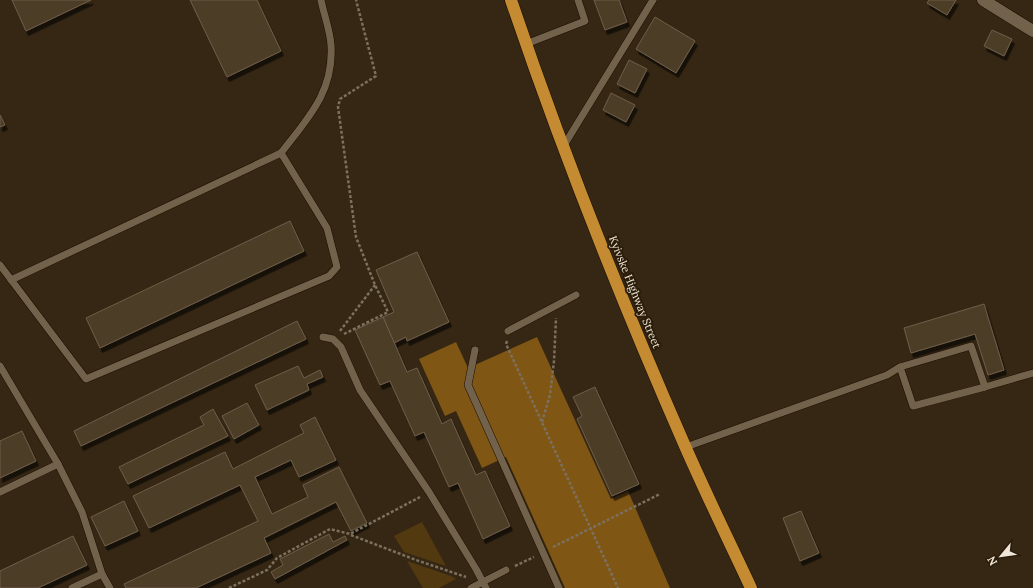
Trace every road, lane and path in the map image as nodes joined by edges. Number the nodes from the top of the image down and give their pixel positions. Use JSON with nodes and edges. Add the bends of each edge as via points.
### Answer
{"nodes":[{"id":1,"x":321,"y":0,"type":"edge"},
{"id":2,"x":356,"y":0,"type":"edge"},
{"id":3,"x":511,"y":0,"type":"edge"},
{"id":4,"x":578,"y":0,"type":"edge"},
{"id":5,"x":653,"y":0,"type":"edge"},
{"id":6,"x":983,"y":0,"type":"edge"},
{"id":7,"x":1033,"y":31,"type":"edge"},
{"id":8,"x":526,"y":44,"type":"junction"},
{"id":9,"x":562,"y":147,"type":"junction"},
{"id":10,"x":281,"y":153,"type":"junction"},
{"id":11,"x":0,"y":265,"type":"edge"},
{"id":12,"x":11,"y":280,"type":"junction"},
{"id":13,"x":375,"y":285,"type":"junction"},
{"id":14,"x":576,"y":295,"type":"dead end"},
{"id":15,"x":557,"y":304,"type":"junction"},
{"id":16,"x":508,"y":331,"type":"joint"},
{"id":17,"x":323,"y":337,"type":"dead end"},
{"id":18,"x":333,"y":340,"type":"junction"},
{"id":19,"x":475,"y":350,"type":"dead end"},
{"id":20,"x":0,"y":367,"type":"edge"},
{"id":21,"x":900,"y":367,"type":"junction"},
{"id":22,"x":1033,"y":373,"type":"edge"},
{"id":23,"x":986,"y":387,"type":"junction"},
{"id":24,"x":542,"y":423,"type":"junction"},
{"id":25,"x":686,"y":447,"type":"junction"},
{"id":26,"x":58,"y":464,"type":"junction"},
{"id":27,"x":0,"y":492,"type":"edge"},
{"id":28,"x":429,"y":492,"type":"junction"},
{"id":29,"x":660,"y":494,"type":"dead end"},
{"id":30,"x":591,"y":529,"type":"junction"},
{"id":31,"x":350,"y":534,"type":"junction"},
{"id":32,"x":543,"y":552,"type":"junction"},
{"id":33,"x":506,"y":570,"type":"joint"},
{"id":34,"x":102,"y":574,"type":"junction"},
{"id":35,"x":484,"y":585,"type":"edge"},
{"id":36,"x":72,"y":588,"type":"edge"},
{"id":37,"x":110,"y":588,"type":"edge"},
{"id":38,"x":229,"y":588,"type":"edge"},
{"id":39,"x":472,"y":588,"type":"edge"},
{"id":40,"x":559,"y":588,"type":"edge"},
{"id":41,"x":618,"y":588,"type":"edge"},
{"id":42,"x":751,"y":588,"type":"edge"}],
"edges":[{"from":1,"to":10,"type":"lane","via":[[331,44],[331,67],[315,110]]},
{"from":2,"to":13,"type":"path","via":[[376,76],[340,99],[338,107],[356,237]]},
{"from":3,"to":8,"type":"highway","name":"Kyivske Highway Street"},
{"from":4,"to":8,"type":"lane","via":[[585,21]]},
{"from":5,"to":9,"type":"lane"},
{"from":6,"to":7,"type":"street"},
{"from":8,"to":9,"type":"highway","name":"Kyivske Highway Street"},
{"from":9,"to":25,"type":"highway","name":"Kyivske Highway Street","via":[[631,320]]},
{"from":10,"to":12,"type":"lane"},
{"from":10,"to":12,"type":"lane","via":[[328,228],[337,267],[329,276],[86,379]]},
{"from":11,"to":12,"type":"lane"},
{"from":13,"to":18,"type":"path"},
{"from":13,"to":18,"type":"path","via":[[388,312]]},
{"from":14,"to":15,"type":"lane"},
{"from":15,"to":16,"type":"lane"},
{"from":15,"to":24,"type":"path","via":[[550,395]]},
{"from":16,"to":24,"type":"path","via":[[506,344]]},
{"from":17,"to":18,"type":"lane"},
{"from":18,"to":28,"type":"lane","via":[[341,348],[360,390]]},
{"from":19,"to":32,"type":"lane","via":[[468,385]]},
{"from":20,"to":26,"type":"lane"},
{"from":21,"to":23,"type":"lane","via":[[913,406]]},
{"from":21,"to":23,"type":"lane","via":[[971,346]]},
{"from":21,"to":25,"type":"lane","via":[[887,375]]},
{"from":22,"to":23,"type":"lane"},
{"from":24,"to":30,"type":"path"},
{"from":25,"to":42,"type":"highway","name":"Kyivske Highway Street"},
{"from":26,"to":27,"type":"lane"},
{"from":26,"to":34,"type":"lane","via":[[82,512]]},
{"from":28,"to":31,"type":"path"},
{"from":28,"to":35,"type":"lane"},
{"from":29,"to":30,"type":"path"},
{"from":30,"to":32,"type":"path"},
{"from":30,"to":41,"type":"path"},
{"from":31,"to":35,"type":"path"},
{"from":31,"to":38,"type":"path","via":[[330,529],[277,558],[267,570]]},
{"from":32,"to":33,"type":"path"},
{"from":32,"to":40,"type":"lane"},
{"from":33,"to":35,"type":"lane"},
{"from":34,"to":36,"type":"lane"},
{"from":34,"to":37,"type":"lane"},
{"from":35,"to":39,"type":"lane"}]}
